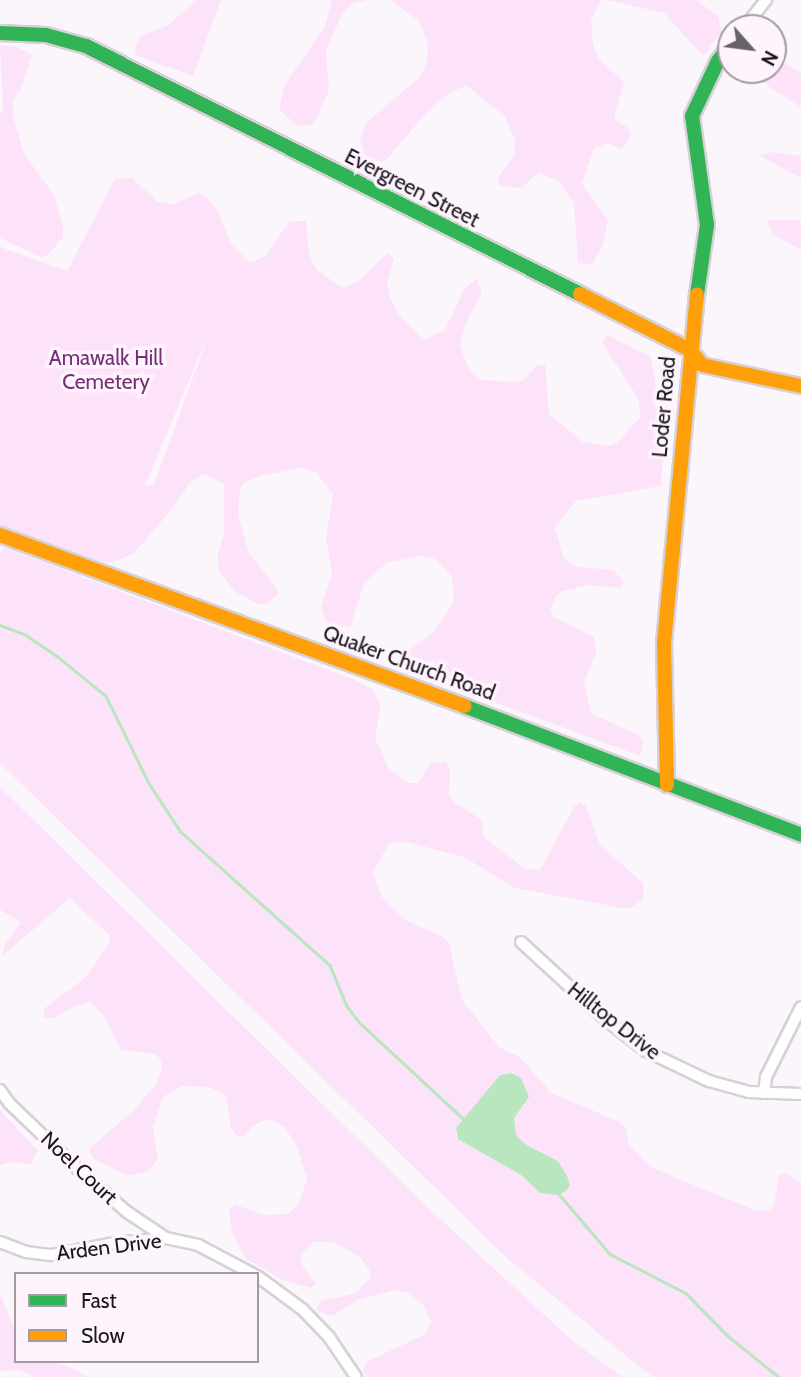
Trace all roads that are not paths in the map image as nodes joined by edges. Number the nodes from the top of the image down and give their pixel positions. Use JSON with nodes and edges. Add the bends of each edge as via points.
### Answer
{"nodes":[{"id":1,"x":766,"y":0,"type":"edge"},
{"id":2,"x":755,"y":14,"type":"edge"},
{"id":3,"x":0,"y":33,"type":"edge"},
{"id":4,"x":717,"y":63,"type":"edge"},
{"id":5,"x":690,"y":350,"type":"junction"},
{"id":6,"x":801,"y":386,"type":"edge"},
{"id":7,"x":0,"y":535,"type":"edge"},
{"id":8,"x":667,"y":785,"type":"junction"},
{"id":9,"x":801,"y":835,"type":"edge"},
{"id":10,"x":521,"y":942,"type":"dead end"},
{"id":11,"x":801,"y":1007,"type":"edge"},
{"id":12,"x":0,"y":1090,"type":"edge"},
{"id":13,"x":764,"y":1093,"type":"junction"},
{"id":14,"x":801,"y":1094,"type":"edge"},
{"id":15,"x":166,"y":1238,"type":"junction"},
{"id":16,"x":0,"y":1242,"type":"edge"},
{"id":17,"x":249,"y":1272,"type":"edge"},
{"id":18,"x":259,"y":1278,"type":"edge"},
{"id":19,"x":356,"y":1377,"type":"edge"}],
"edges":[{"from":1,"to":2,"type":"street"},
{"from":3,"to":5,"type":"street","name":"Evergreen Street","via":[[46,35],[86,46]]},
{"from":4,"to":5,"type":"street","name":"Loder Road","via":[[692,116],[707,211]]},
{"from":5,"to":6,"type":"street","name":"Evergreen Street","via":[[702,365]]},
{"from":5,"to":8,"type":"street","name":"Loder Road","via":[[664,643]]},
{"from":7,"to":8,"type":"street","name":"Quaker Church Road"},
{"from":8,"to":9,"type":"street","name":"Quaker Church Road"},
{"from":10,"to":13,"type":"street","name":"Hilltop Drive","via":[[646,1051],[709,1081]]},
{"from":11,"to":13,"type":"street","via":[[766,1077]]},
{"from":12,"to":15,"type":"street","name":"Noel Court","via":[[81,1172]]},
{"from":13,"to":14,"type":"street","name":"Hilltop Drive"},
{"from":15,"to":16,"type":"street","name":"Arden Drive","via":[[51,1255]]},
{"from":15,"to":17,"type":"street","name":"Arden Drive","via":[[198,1245]]},
{"from":18,"to":19,"type":"street","name":"Arden Drive","via":[[302,1309],[329,1337]]}]}
